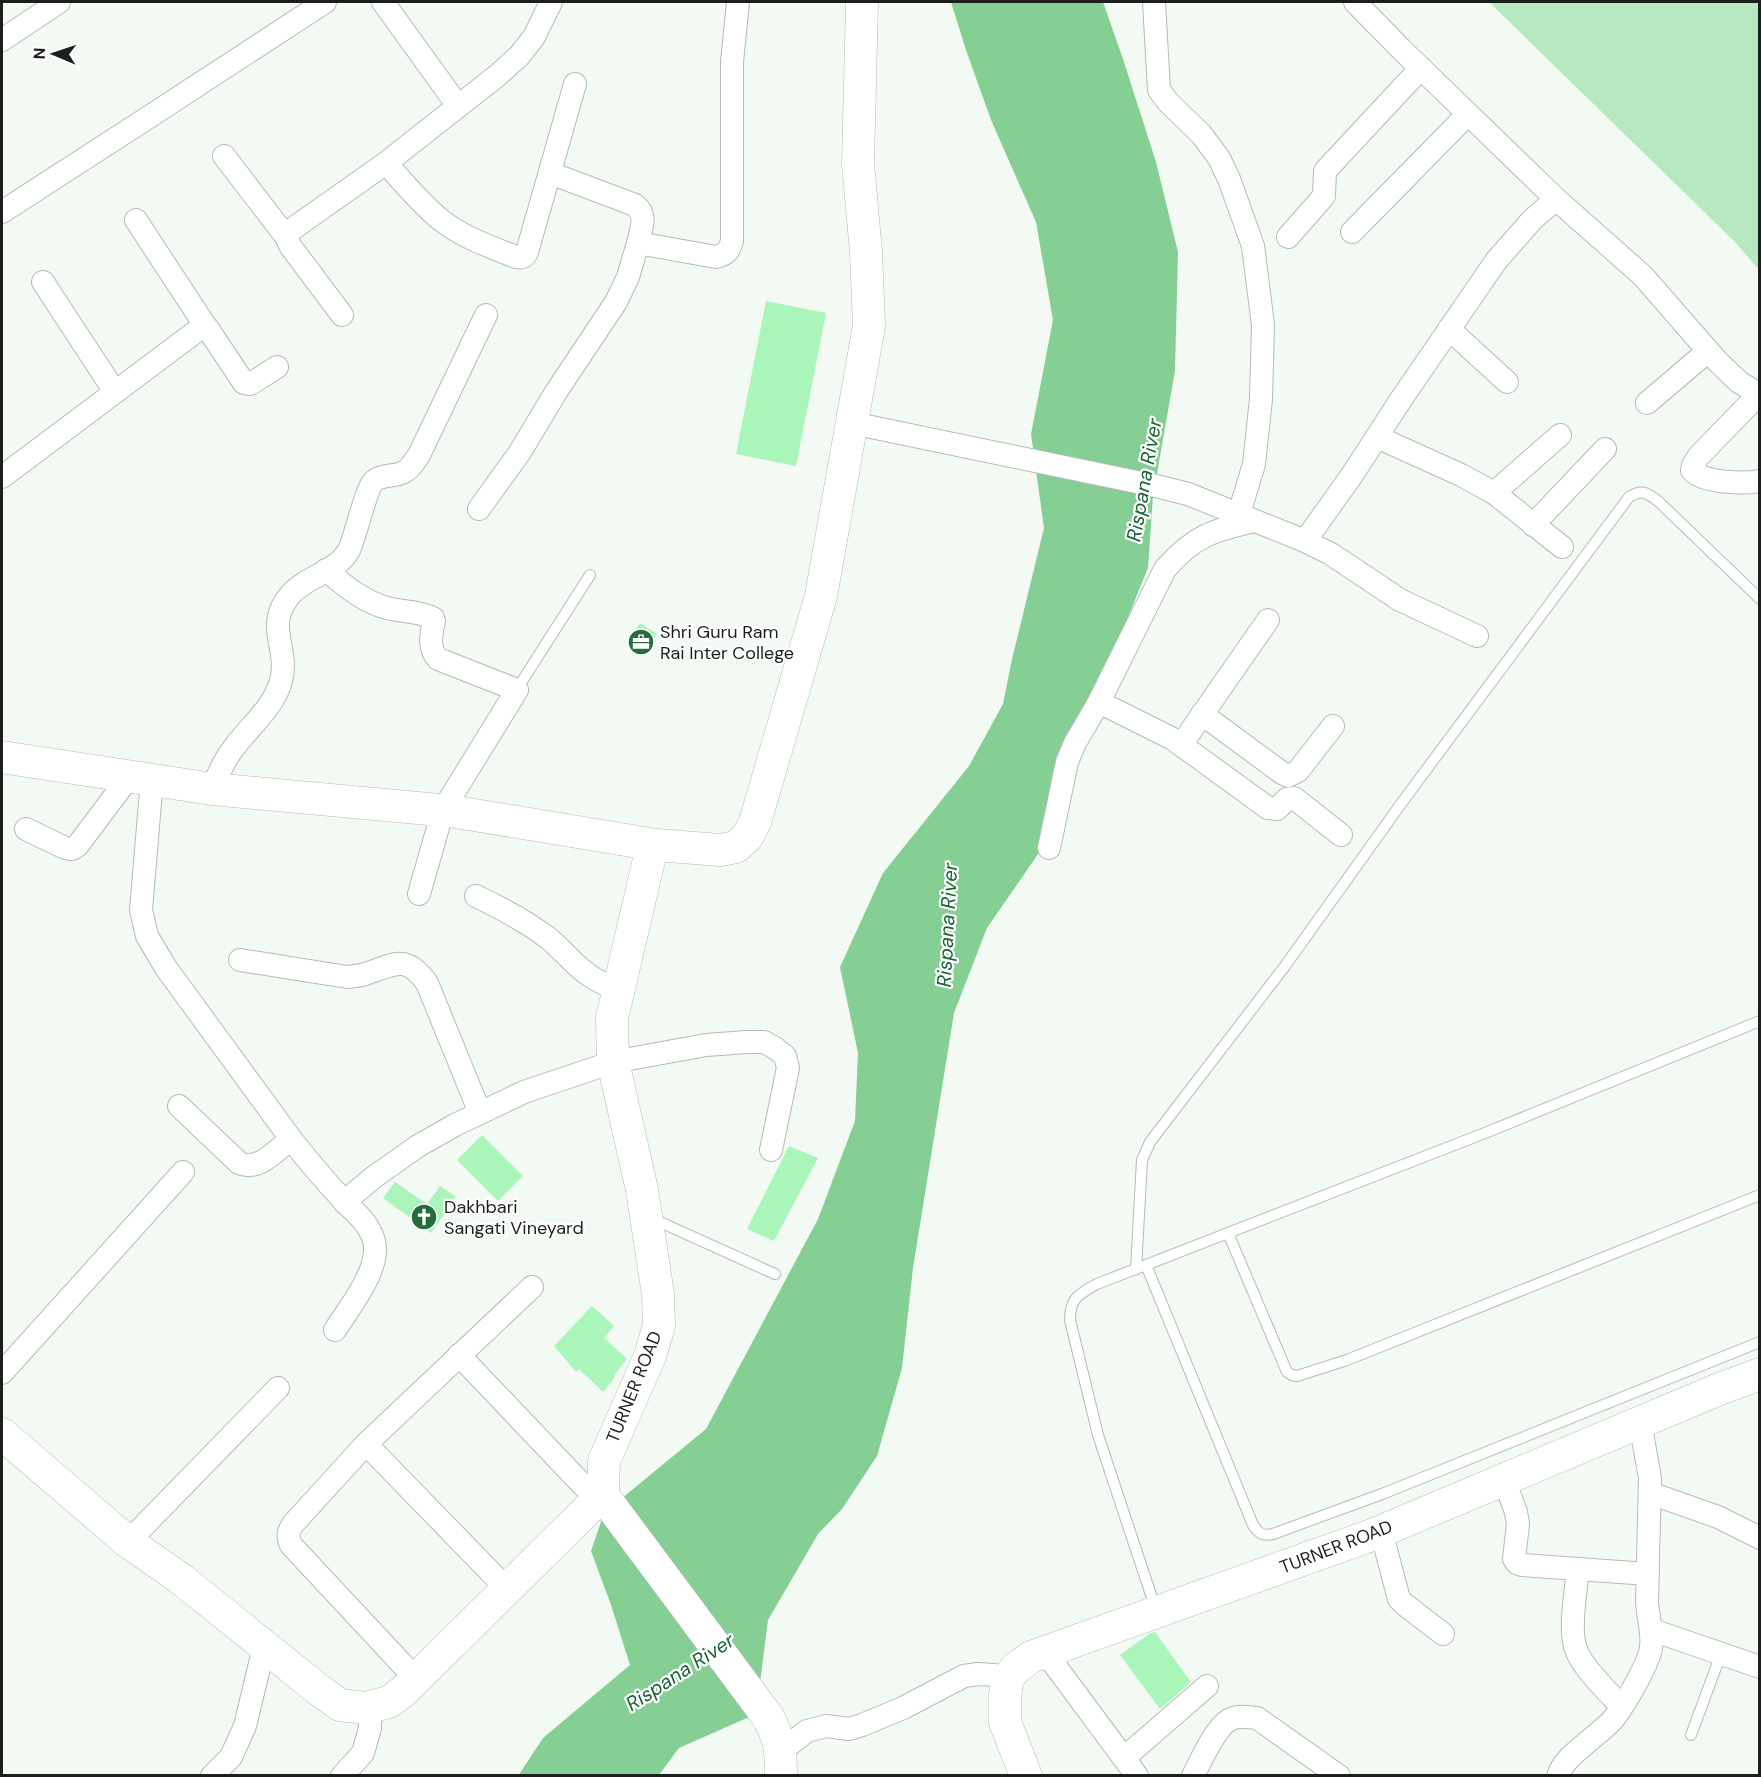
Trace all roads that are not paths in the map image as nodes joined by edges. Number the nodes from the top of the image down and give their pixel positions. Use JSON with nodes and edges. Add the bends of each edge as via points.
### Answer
{"nodes":[{"id":1,"x":59,"y":2,"type":"edge"},
{"id":2,"x":324,"y":2,"type":"edge"},
{"id":3,"x":383,"y":2,"type":"edge"},
{"id":4,"x":551,"y":2,"type":"edge"},
{"id":5,"x":738,"y":2,"type":"edge"},
{"id":6,"x":862,"y":2,"type":"edge"},
{"id":7,"x":1154,"y":2,"type":"edge"},
{"id":8,"x":1355,"y":2,"type":"edge"},
{"id":9,"x":2,"y":40,"type":"edge"},
{"id":10,"x":1421,"y":68,"type":"junction"},
{"id":11,"x":575,"y":84,"type":"dead end"},
{"id":12,"x":458,"y":106,"type":"junction"},
{"id":13,"x":1468,"y":114,"type":"junction"},
{"id":14,"x":224,"y":156,"type":"dead end"},
{"id":15,"x":386,"y":163,"type":"junction"},
{"id":16,"x":550,"y":173,"type":"junction"},
{"id":17,"x":1556,"y":199,"type":"junction"},
{"id":18,"x":2,"y":212,"type":"edge"},
{"id":19,"x":136,"y":220,"type":"dead end"},
{"id":20,"x":1352,"y":232,"type":"dead end"},
{"id":21,"x":1288,"y":237,"type":"dead end"},
{"id":22,"x":287,"y":238,"type":"junction"},
{"id":23,"x":638,"y":243,"type":"junction"},
{"id":24,"x":43,"y":282,"type":"dead end"},
{"id":25,"x":342,"y":315,"type":"dead end"},
{"id":26,"x":486,"y":315,"type":"dead end"},
{"id":27,"x":206,"y":327,"type":"junction"},
{"id":28,"x":1449,"y":329,"type":"junction"},
{"id":29,"x":1708,"y":351,"type":"junction"},
{"id":30,"x":277,"y":367,"type":"dead end"},
{"id":31,"x":1507,"y":382,"type":"dead end"},
{"id":32,"x":115,"y":392,"type":"junction"},
{"id":33,"x":1759,"y":395,"type":"edge"},
{"id":34,"x":1647,"y":403,"type":"dead end"},
{"id":35,"x":852,"y":423,"type":"junction"},
{"id":36,"x":1560,"y":435,"type":"dead end"},
{"id":37,"x":1377,"y":437,"type":"junction"},
{"id":38,"x":1605,"y":449,"type":"dead end"},
{"id":39,"x":2,"y":477,"type":"edge"},
{"id":40,"x":1760,"y":481,"type":"edge"},
{"id":41,"x":1494,"y":493,"type":"junction"},
{"id":42,"x":479,"y":509,"type":"dead end"},
{"id":43,"x":1247,"y":518,"type":"junction"},
{"id":44,"x":1533,"y":525,"type":"junction"},
{"id":45,"x":1305,"y":541,"type":"junction"},
{"id":46,"x":1562,"y":547,"type":"dead end"},
{"id":47,"x":326,"y":570,"type":"junction"},
{"id":48,"x":590,"y":575,"type":"dead end"},
{"id":49,"x":1760,"y":599,"type":"edge"},
{"id":50,"x":1268,"y":620,"type":"dead end"},
{"id":51,"x":1477,"y":636,"type":"dead end"},
{"id":52,"x":517,"y":689,"type":"junction"},
{"id":53,"x":1099,"y":702,"type":"junction"},
{"id":54,"x":1202,"y":714,"type":"junction"},
{"id":55,"x":1333,"y":726,"type":"dead end"},
{"id":56,"x":1181,"y":745,"type":"junction"},
{"id":57,"x":2,"y":757,"type":"edge"},
{"id":58,"x":141,"y":778,"type":"junction"},
{"id":59,"x":212,"y":789,"type":"junction"},
{"id":60,"x":443,"y":810,"type":"junction"},
{"id":61,"x":26,"y":829,"type":"dead end"},
{"id":62,"x":1341,"y":835,"type":"dead end"},
{"id":63,"x":656,"y":844,"type":"junction"},
{"id":64,"x":1049,"y":848,"type":"dead end"},
{"id":65,"x":419,"y":894,"type":"dead end"},
{"id":66,"x":476,"y":897,"type":"dead end"},
{"id":67,"x":240,"y":960,"type":"dead end"},
{"id":68,"x":619,"y":991,"type":"junction"},
{"id":69,"x":1760,"y":1021,"type":"edge"},
{"id":70,"x":613,"y":1062,"type":"junction"},
{"id":71,"x":178,"y":1106,"type":"dead end"},
{"id":72,"x":480,"y":1113,"type":"junction"},
{"id":73,"x":291,"y":1139,"type":"junction"},
{"id":74,"x":771,"y":1150,"type":"dead end"},
{"id":75,"x":183,"y":1172,"type":"dead end"},
{"id":76,"x":1760,"y":1195,"type":"edge"},
{"id":77,"x":344,"y":1202,"type":"junction"},
{"id":78,"x":646,"y":1215,"type":"junction"},
{"id":79,"x":1228,"y":1233,"type":"junction"},
{"id":80,"x":1141,"y":1267,"type":"junction"},
{"id":81,"x":775,"y":1274,"type":"dead end"},
{"id":82,"x":532,"y":1287,"type":"dead end"},
{"id":83,"x":335,"y":1330,"type":"dead end"},
{"id":84,"x":1760,"y":1342,"type":"edge"},
{"id":85,"x":459,"y":1355,"type":"junction"},
{"id":86,"x":2,"y":1373,"type":"edge"},
{"id":87,"x":1760,"y":1374,"type":"edge"},
{"id":88,"x":278,"y":1388,"type":"dead end"},
{"id":89,"x":1640,"y":1422,"type":"junction"},
{"id":90,"x":2,"y":1434,"type":"edge"},
{"id":91,"x":366,"y":1444,"type":"junction"},
{"id":92,"x":1504,"y":1480,"type":"junction"},
{"id":93,"x":1650,"y":1493,"type":"junction"},
{"id":94,"x":602,"y":1497,"type":"junction"},
{"id":95,"x":1381,"y":1531,"type":"junction"},
{"id":96,"x":1760,"y":1538,"type":"edge"},
{"id":97,"x":128,"y":1542,"type":"junction"},
{"id":98,"x":1578,"y":1569,"type":"junction"},
{"id":99,"x":1648,"y":1574,"type":"junction"},
{"id":100,"x":507,"y":1589,"type":"junction"},
{"id":101,"x":1157,"y":1613,"type":"junction"},
{"id":102,"x":1652,"y":1630,"type":"junction"},
{"id":103,"x":1443,"y":1634,"type":"dead end"},
{"id":104,"x":264,"y":1647,"type":"junction"},
{"id":105,"x":1045,"y":1652,"type":"junction"},
{"id":106,"x":1721,"y":1654,"type":"junction"},
{"id":107,"x":1760,"y":1667,"type":"edge"},
{"id":108,"x":1008,"y":1678,"type":"junction"},
{"id":109,"x":416,"y":1679,"type":"junction"},
{"id":110,"x":1207,"y":1686,"type":"dead end"},
{"id":111,"x":1621,"y":1706,"type":"junction"},
{"id":112,"x":366,"y":1708,"type":"junction"},
{"id":113,"x":1691,"y":1735,"type":"dead end"},
{"id":114,"x":781,"y":1763,"type":"edge"},
{"id":115,"x":1130,"y":1767,"type":"edge"},
{"id":116,"x":212,"y":1776,"type":"edge"},
{"id":117,"x":342,"y":1776,"type":"edge"},
{"id":118,"x":1026,"y":1776,"type":"edge"},
{"id":119,"x":1193,"y":1776,"type":"edge"},
{"id":120,"x":1339,"y":1776,"type":"edge"},
{"id":121,"x":1558,"y":1776,"type":"edge"}],
"edges":[{"from":1,"to":9,"type":"street"},
{"from":2,"to":18,"type":"street"},
{"from":3,"to":12,"type":"street"},
{"from":4,"to":12,"type":"street","via":[[534,37],[519,56]]},
{"from":5,"to":23,"type":"street","via":[[732,62],[729,251],[716,257]]},
{"from":6,"to":35,"type":"main road","via":[[858,164],[869,326]]},
{"from":7,"to":43,"type":"street","via":[[1160,90],[1219,158],[1252,246],[1263,325],[1261,399]]},
{"from":8,"to":10,"type":"street"},
{"from":10,"to":13,"type":"street"},
{"from":10,"to":21,"type":"street","via":[[1325,171],[1324,196]]},
{"from":11,"to":16,"type":"street"},
{"from":12,"to":15,"type":"street"},
{"from":13,"to":17,"type":"street"},
{"from":13,"to":20,"type":"street"},
{"from":14,"to":22,"type":"street"},
{"from":15,"to":16,"type":"street","via":[[442,221],[466,236],[522,258]]},
{"from":15,"to":22,"type":"street","via":[[291,230]]},
{"from":16,"to":23,"type":"street","via":[[635,205],[643,213]]},
{"from":17,"to":28,"type":"street","via":[[1496,261]]},
{"from":17,"to":29,"type":"street","via":[[1643,276]]},
{"from":19,"to":27,"type":"street"},
{"from":22,"to":25,"type":"street"},
{"from":23,"to":42,"type":"street","via":[[616,302]]},
{"from":24,"to":32,"type":"street"},
{"from":26,"to":47,"type":"street","via":[[419,455],[403,473],[373,482],[348,552]]},
{"from":27,"to":30,"type":"street","via":[[244,383],[252,383]]},
{"from":27,"to":32,"type":"street","via":[[198,328]]},
{"from":28,"to":31,"type":"street"},
{"from":28,"to":37,"type":"street"},
{"from":29,"to":33,"type":"street","via":[[1739,382]]},
{"from":29,"to":34,"type":"street"},
{"from":32,"to":39,"type":"street"},
{"from":33,"to":40,"type":"street","via":[[1698,458],[1692,470],[1716,481]]},
{"from":35,"to":43,"type":"street","via":[[1156,486],[1188,494]]},
{"from":35,"to":63,"type":"main road","via":[[821,597],[755,822],[747,837],[735,847],[720,850]]},
{"from":36,"to":41,"type":"street"},
{"from":37,"to":41,"type":"street"},
{"from":37,"to":45,"type":"street"},
{"from":38,"to":44,"type":"street"},
{"from":41,"to":44,"type":"street"},
{"from":43,"to":45,"type":"street"},
{"from":43,"to":53,"type":"street","via":[[1194,542],[1165,569]]},
{"from":44,"to":46,"type":"street"},
{"from":45,"to":51,"type":"street","via":[[1400,600]]},
{"from":47,"to":52,"type":"street","via":[[369,601],[433,618],[430,640],[438,659]]},
{"from":47,"to":59,"type":"street","via":[[291,594],[279,613],[276,629],[283,664],[281,681],[265,712],[222,765]]},
{"from":48,"to":52,"type":"lane"},
{"from":49,"to":80,"type":"lane","via":[[1658,501],[1647,493],[1637,492],[1629,497],[1285,966],[1150,1142],[1142,1160]]},
{"from":50,"to":54,"type":"street"},
{"from":52,"to":60,"type":"street"},
{"from":53,"to":56,"type":"street"},
{"from":53,"to":64,"type":"street","via":[[1067,762]]},
{"from":54,"to":55,"type":"street","via":[[1288,776],[1298,771]]},
{"from":54,"to":56,"type":"street"},
{"from":56,"to":62,"type":"street","via":[[1268,808],[1277,809],[1294,798]]},
{"from":57,"to":58,"type":"main road"},
{"from":58,"to":59,"type":"main road"},
{"from":58,"to":61,"type":"street","via":[[74,849]]},
{"from":58,"to":73,"type":"street","via":[[141,910],[147,936],[166,968]]},
{"from":59,"to":60,"type":"main road"},
{"from":60,"to":63,"type":"main road"},
{"from":60,"to":65,"type":"street"},
{"from":63,"to":68,"type":"main road","name":"TURNER ROAD","via":[[651,847]]},
{"from":66,"to":68,"type":"street","via":[[526,923],[550,939],[584,972]]},
{"from":67,"to":72,"type":"street","via":[[347,977],[400,963],[410,965],[427,983]]},
{"from":68,"to":70,"type":"main road","name":"TURNER ROAD","via":[[612,1018]]},
{"from":69,"to":79,"type":"lane"},
{"from":70,"to":72,"type":"street","via":[[548,1083]]},
{"from":70,"to":74,"type":"street","via":[[726,1044],[764,1042],[776,1048],[785,1056],[788,1068]]},
{"from":70,"to":78,"type":"main road","name":"TURNER ROAD"},
{"from":71,"to":73,"type":"street","via":[[246,1166],[257,1165]]},
{"from":72,"to":77,"type":"street","via":[[417,1146]]},
{"from":73,"to":77,"type":"street"},
{"from":75,"to":86,"type":"street"},
{"from":76,"to":79,"type":"lane","via":[[1297,1376],[1287,1371]]},
{"from":77,"to":83,"type":"street","via":[[367,1225],[375,1249],[364,1286]]},
{"from":78,"to":81,"type":"lane"},
{"from":78,"to":94,"type":"main road","name":"TURNER ROAD","via":[[659,1326],[604,1461]]},
{"from":79,"to":80,"type":"lane"},
{"from":80,"to":84,"type":"lane","via":[[1253,1525],[1265,1535],[1382,1494]]},
{"from":80,"to":101,"type":"lane","via":[[1082,1292],[1070,1309],[1070,1320],[1098,1435]]},
{"from":82,"to":85,"type":"street"},
{"from":85,"to":91,"type":"street"},
{"from":85,"to":94,"type":"street"},
{"from":87,"to":89,"type":"main road","name":"TURNER ROAD"},
{"from":88,"to":97,"type":"street"},
{"from":89,"to":92,"type":"main road","name":"TURNER ROAD"},
{"from":89,"to":93,"type":"street"},
{"from":90,"to":97,"type":"main road"},
{"from":91,"to":100,"type":"street"},
{"from":91,"to":109,"type":"street","via":[[292,1524],[287,1537]]},
{"from":92,"to":95,"type":"main road","name":"TURNER ROAD"},
{"from":92,"to":98,"type":"street","via":[[1518,1524],[1514,1559],[1517,1563]]},
{"from":93,"to":96,"type":"street","via":[[1718,1517]]},
{"from":93,"to":99,"type":"street"},
{"from":94,"to":100,"type":"main road"},
{"from":94,"to":114,"type":"main road","via":[[768,1717]]},
{"from":95,"to":101,"type":"main road","name":"TURNER ROAD"},
{"from":95,"to":103,"type":"street","via":[[1400,1599]]},
{"from":97,"to":104,"type":"main road","via":[[181,1579]]},
{"from":98,"to":99,"type":"street"},
{"from":98,"to":111,"type":"street","via":[[1572,1635],[1576,1650]]},
{"from":99,"to":102,"type":"street","via":[[1648,1617]]},
{"from":100,"to":109,"type":"main road"},
{"from":101,"to":105,"type":"main road","name":"TURNER ROAD"},
{"from":102,"to":106,"type":"street"},
{"from":102,"to":111,"type":"street","via":[[1651,1649],[1643,1670]]},
{"from":104,"to":112,"type":"main road","via":[[340,1705]]},
{"from":104,"to":116,"type":"street","via":[[245,1726],[231,1757]]},
{"from":105,"to":108,"type":"main road","name":"TURNER ROAD","via":[[1031,1657]]},
{"from":105,"to":115,"type":"street"},
{"from":106,"to":107,"type":"street"},
{"from":106,"to":113,"type":"lane"},
{"from":108,"to":114,"type":"street","via":[[964,1676],[862,1725],[849,1729],[817,1727],[807,1731]]},
{"from":108,"to":118,"type":"main road","via":[[1005,1722]]},
{"from":109,"to":112,"type":"main road","via":[[388,1702]]},
{"from":110,"to":115,"type":"street"},
{"from":111,"to":121,"type":"street","via":[[1615,1717],[1561,1768]]},
{"from":112,"to":117,"type":"street","via":[[370,1728],[363,1753]]},
{"from":119,"to":120,"type":"street","via":[[1221,1726],[1244,1716],[1257,1718]]}]}
